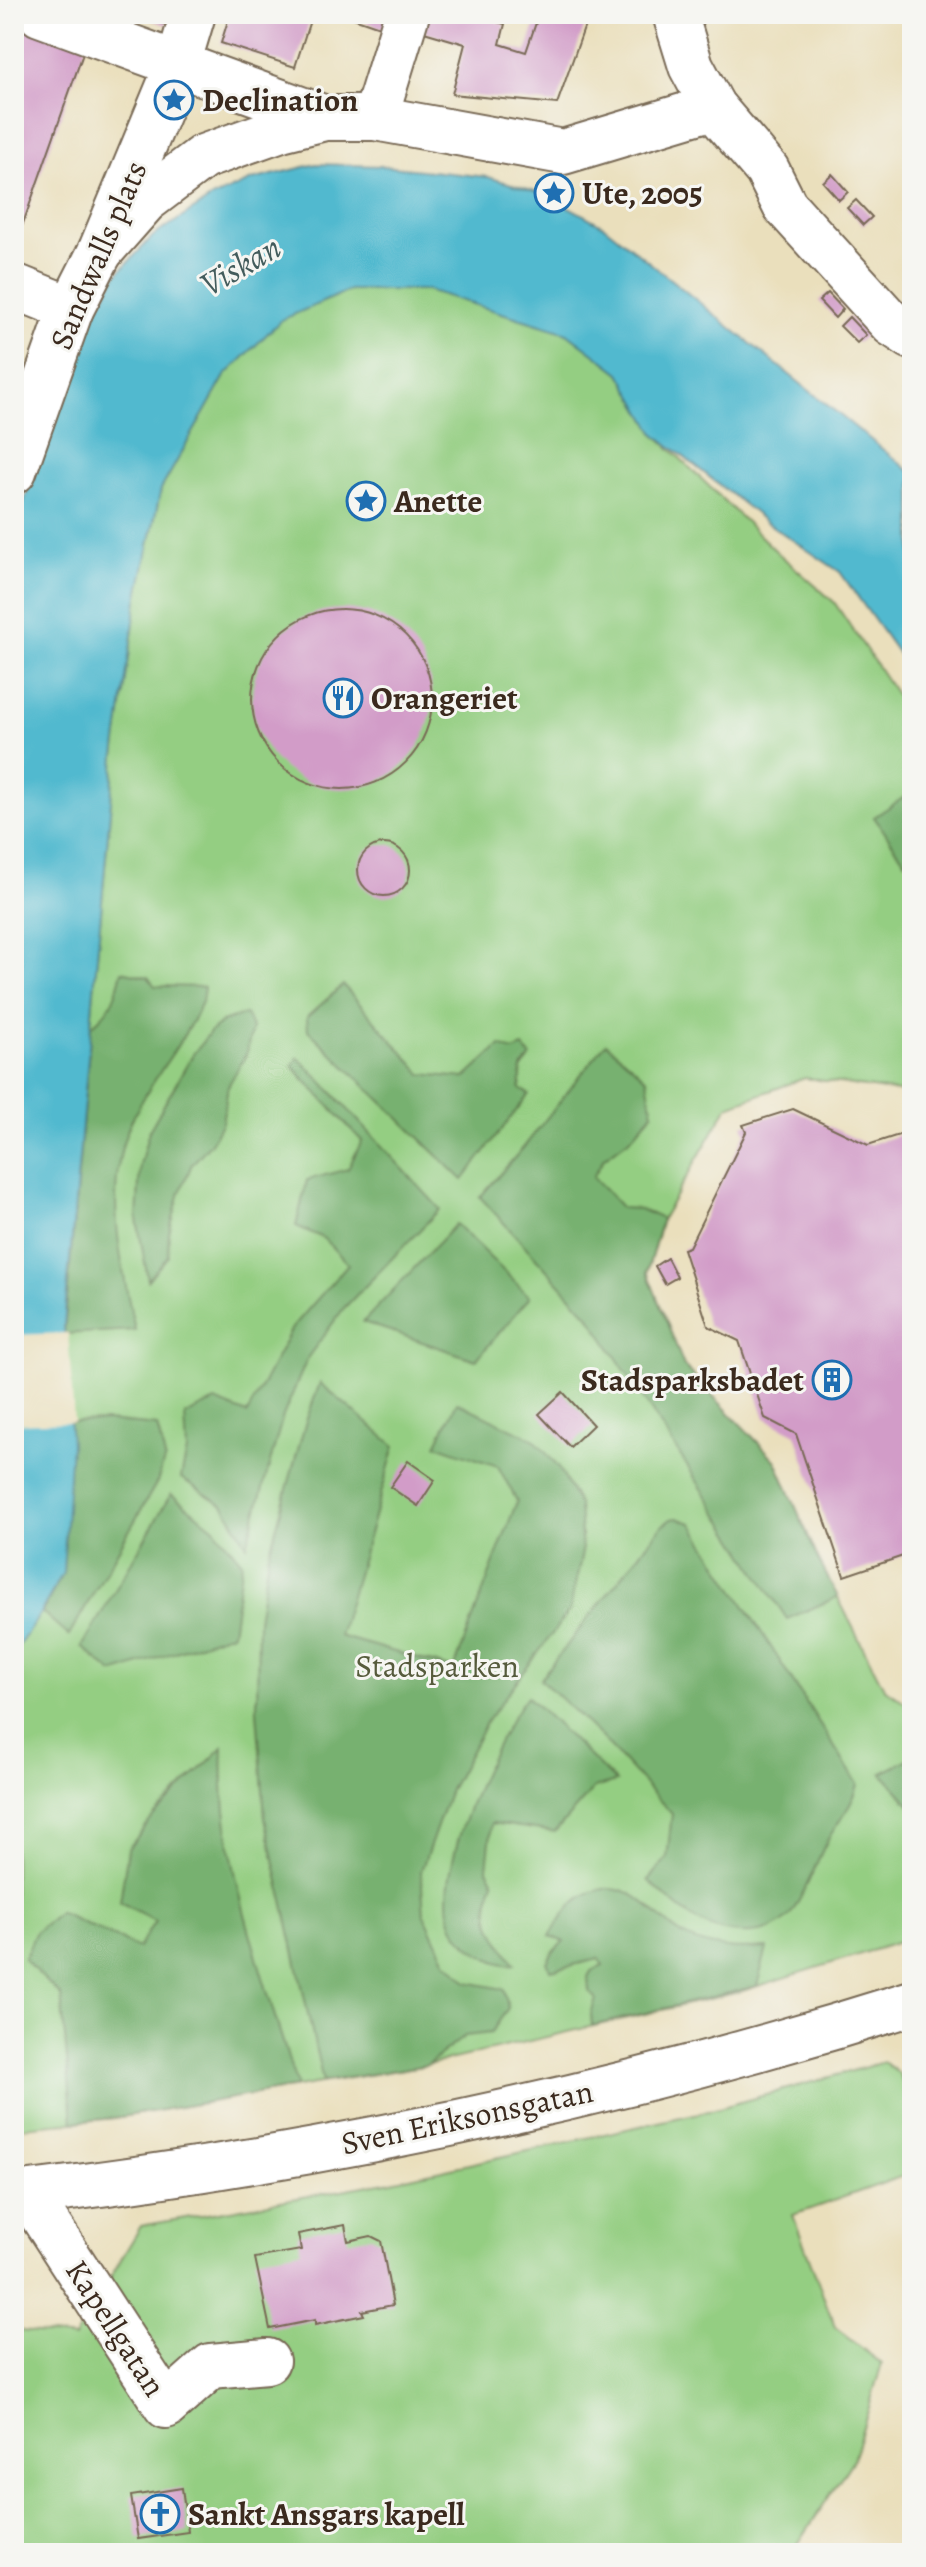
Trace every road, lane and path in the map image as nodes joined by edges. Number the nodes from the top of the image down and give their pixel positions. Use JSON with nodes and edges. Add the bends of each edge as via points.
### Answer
{"nodes":[{"id":1,"x":40,"y":14,"type":"edge"},
{"id":2,"x":407,"y":14,"type":"edge"},
{"id":3,"x":675,"y":14,"type":"edge"},
{"id":4,"x":185,"y":39,"type":"edge"},
{"id":5,"x":713,"y":107,"type":"junction"},
{"id":6,"x":325,"y":118,"type":"junction"},
{"id":7,"x":375,"y":118,"type":"junction"},
{"id":8,"x":767,"y":170,"type":"junction"},
{"id":9,"x":100,"y":252,"type":"junction"},
{"id":10,"x":14,"y":286,"type":"edge"},
{"id":11,"x":71,"y":309,"type":"junction"},
{"id":12,"x":912,"y":313,"type":"edge"},
{"id":13,"x":912,"y":337,"type":"edge"},
{"id":14,"x":14,"y":471,"type":"edge"},
{"id":15,"x":912,"y":2003,"type":"edge"},
{"id":16,"x":21,"y":2195,"type":"edge"},
{"id":17,"x":267,"y":2361,"type":"dead end"}],
"edges":[{"from":1,"to":4,"type":"street"},
{"from":2,"to":7,"type":"street"},
{"from":3,"to":5,"type":"street","via":[[691,66]]},
{"from":4,"to":6,"type":"street"},
{"from":4,"to":9,"type":"street","name":"Sandwalls plats"},
{"from":5,"to":7,"type":"street","via":[[563,152],[532,153]]},
{"from":5,"to":8,"type":"street"},
{"from":6,"to":7,"type":"street"},
{"from":6,"to":9,"type":"street","via":[[203,157],[145,201]]},
{"from":8,"to":12,"type":"street","via":[[804,193]]},
{"from":8,"to":13,"type":"street","via":[[785,206],[892,324]]},
{"from":9,"to":11,"type":"street","name":"Sandwalls plats"},
{"from":10,"to":11,"type":"street"},
{"from":11,"to":14,"type":"street","name":"Sandwalls plats"},
{"from":15,"to":16,"type":"street","name":"Sven Eriksonsgatan","via":[[665,2075],[457,2121]]},
{"from":16,"to":17,"type":"street","name":"Kapellgatan","via":[[166,2406],[211,2366]]}]}
